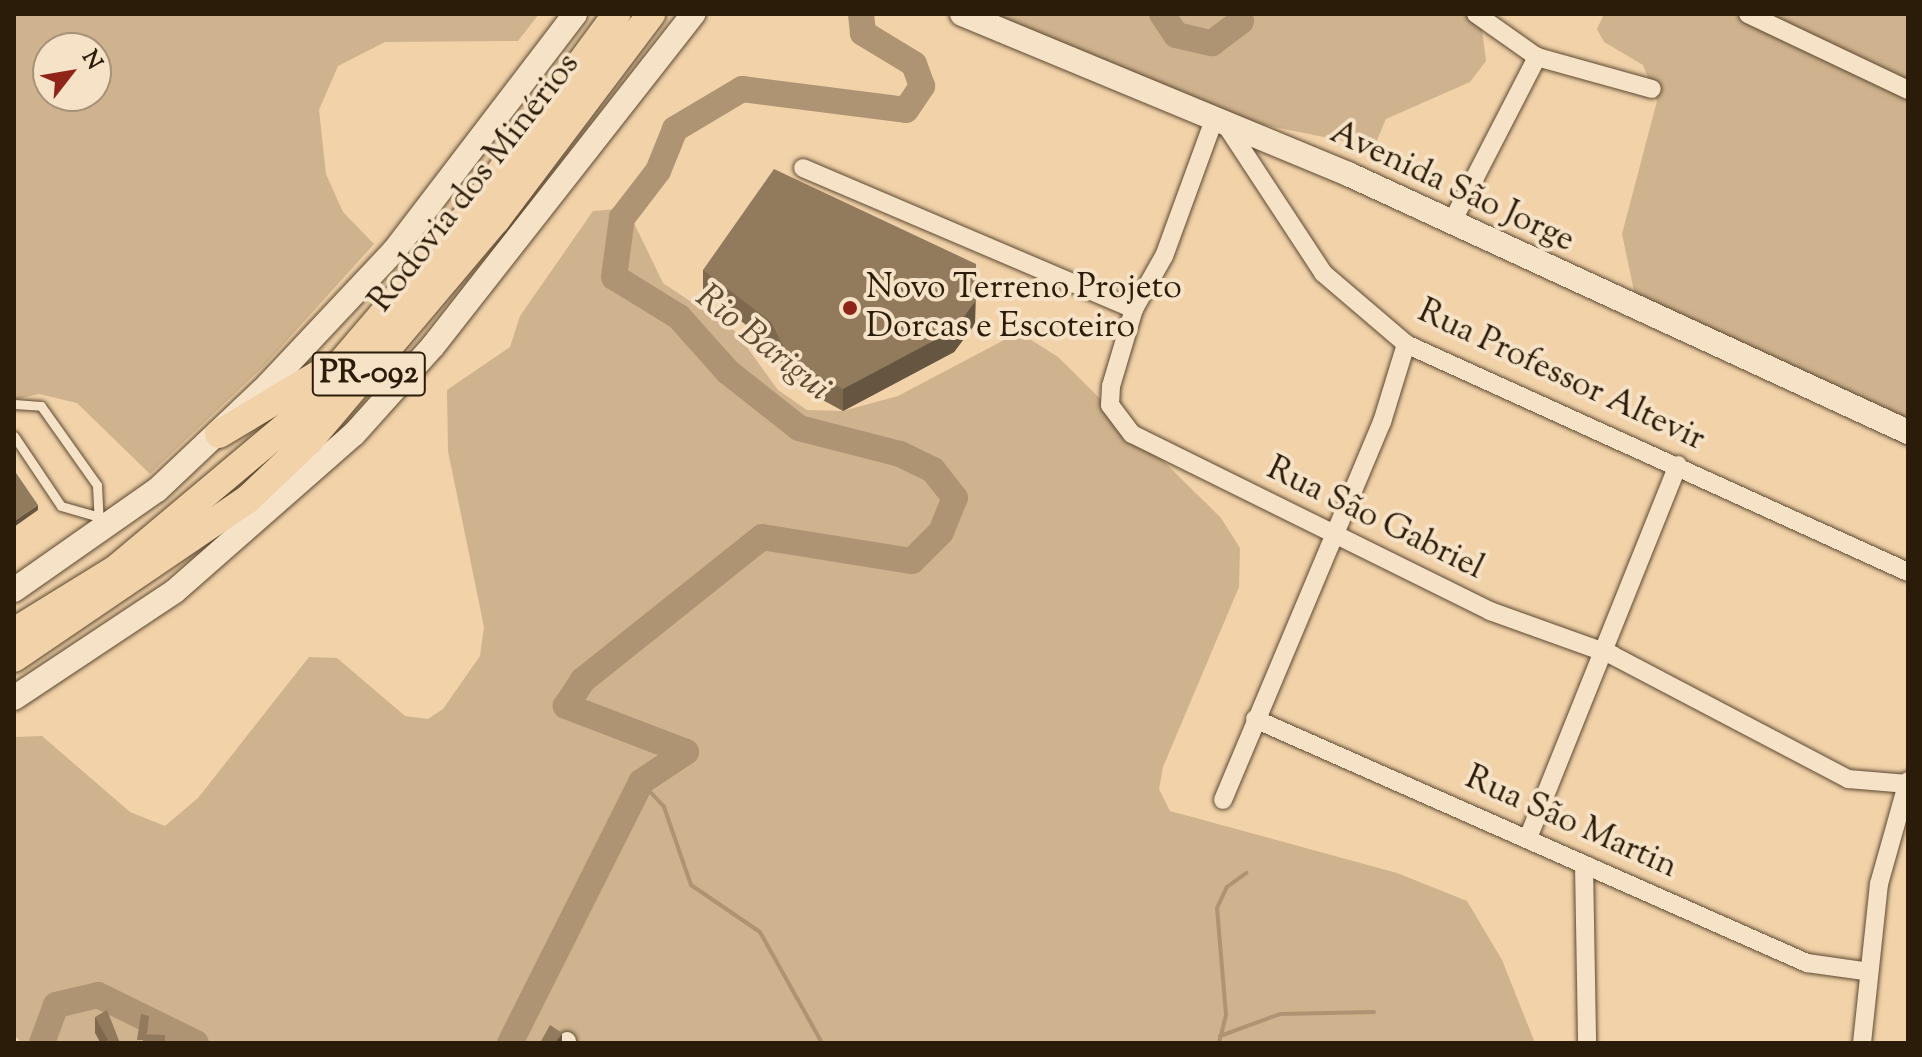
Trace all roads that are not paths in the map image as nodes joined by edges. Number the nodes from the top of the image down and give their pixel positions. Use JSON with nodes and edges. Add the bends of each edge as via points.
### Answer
{"nodes":[{"id":1,"x":575,"y":14,"type":"edge"},
{"id":2,"x":617,"y":14,"type":"edge"},
{"id":3,"x":651,"y":14,"type":"edge"},
{"id":4,"x":693,"y":14,"type":"edge"},
{"id":5,"x":962,"y":14,"type":"edge"},
{"id":6,"x":1476,"y":14,"type":"edge"},
{"id":7,"x":1748,"y":14,"type":"edge"},
{"id":8,"x":1537,"y":57,"type":"junction"},
{"id":9,"x":1652,"y":89,"type":"dead end"},
{"id":10,"x":1908,"y":90,"type":"edge"},
{"id":11,"x":1219,"y":119,"type":"junction"},
{"id":12,"x":803,"y":168,"type":"dead end"},
{"id":13,"x":1452,"y":222,"type":"junction"},
{"id":14,"x":1134,"y":309,"type":"junction"},
{"id":15,"x":1406,"y":344,"type":"junction"},
{"id":16,"x":351,"y":355,"type":"junction"},
{"id":17,"x":14,"y":404,"type":"edge"},
{"id":18,"x":1908,"y":432,"type":"edge"},
{"id":19,"x":219,"y":434,"type":"junction"},
{"id":20,"x":14,"y":436,"type":"edge"},
{"id":21,"x":1678,"y":465,"type":"junction"},
{"id":22,"x":98,"y":525,"type":"junction"},
{"id":23,"x":1333,"y":536,"type":"junction"},
{"id":24,"x":1908,"y":572,"type":"edge"},
{"id":25,"x":14,"y":590,"type":"edge"},
{"id":26,"x":14,"y":632,"type":"edge"},
{"id":27,"x":1600,"y":650,"type":"junction"},
{"id":28,"x":14,"y":658,"type":"edge"},
{"id":29,"x":14,"y":698,"type":"edge"},
{"id":30,"x":1255,"y":719,"type":"junction"},
{"id":31,"x":1908,"y":783,"type":"edge"},
{"id":32,"x":1223,"y":800,"type":"dead end"},
{"id":33,"x":1528,"y":838,"type":"junction"},
{"id":34,"x":1584,"y":865,"type":"junction"},
{"id":35,"x":1864,"y":971,"type":"junction"},
{"id":36,"x":1587,"y":1043,"type":"edge"},
{"id":37,"x":1862,"y":1043,"type":"edge"}],
"edges":[{"from":1,"to":19,"type":"main road","via":[[394,251]]},
{"from":2,"to":16,"type":"main road","name":"Rodovia dos Minérios","number":"PR-092","via":[[476,205]]},
{"from":3,"to":28,"type":"main road","name":"Rodovia dos Minérios","number":"PR-092","via":[[496,220],[309,441],[248,499]]},
{"from":4,"to":29,"type":"main road","via":[[433,346],[354,434],[175,591]]},
{"from":5,"to":11,"type":"main road","name":"Avenida São Jorge"},
{"from":6,"to":8,"type":"street"},
{"from":7,"to":10,"type":"street"},
{"from":8,"to":9,"type":"street"},
{"from":8,"to":13,"type":"street"},
{"from":11,"to":13,"type":"main road","name":"Avenida São Jorge"},
{"from":11,"to":14,"type":"street","name":"Rua São Gabriel","via":[[1164,256]]},
{"from":11,"to":15,"type":"street","name":"Rua Professor Altevir","via":[[1323,273]]},
{"from":12,"to":14,"type":"street"},
{"from":13,"to":18,"type":"main road","name":"Avenida São Jorge"},
{"from":14,"to":23,"type":"street","name":"Rua São Gabriel","via":[[1111,386],[1117,417],[1132,434]]},
{"from":15,"to":21,"type":"street","name":"Rua Professor Altevir"},
{"from":15,"to":23,"type":"street","via":[[1382,422]]},
{"from":16,"to":19,"type":"main road"},
{"from":16,"to":26,"type":"main road","name":"Rodovia dos Minérios","number":"PR-092","via":[[226,483],[116,569]]},
{"from":17,"to":22,"type":"lane","via":[[34,403],[46,413],[97,485]]},
{"from":19,"to":22,"type":"main road"},
{"from":20,"to":22,"type":"lane","via":[[61,506]]},
{"from":21,"to":24,"type":"street","name":"Rua Professor Altevir"},
{"from":21,"to":27,"type":"street"},
{"from":22,"to":25,"type":"main road"},
{"from":23,"to":27,"type":"street","name":"Rua São Gabriel","via":[[1490,611]]},
{"from":23,"to":30,"type":"street"},
{"from":27,"to":31,"type":"street","name":"Rua São Gabriel","via":[[1848,779]]},
{"from":27,"to":33,"type":"street"},
{"from":30,"to":32,"type":"street"},
{"from":30,"to":33,"type":"street","name":"Rua São Martin"},
{"from":31,"to":35,"type":"street"},
{"from":33,"to":34,"type":"street","name":"Rua São Martin"},
{"from":34,"to":35,"type":"street","name":"Rua São Martin","via":[[1807,963]]},
{"from":34,"to":36,"type":"street"},
{"from":35,"to":37,"type":"street"}]}
